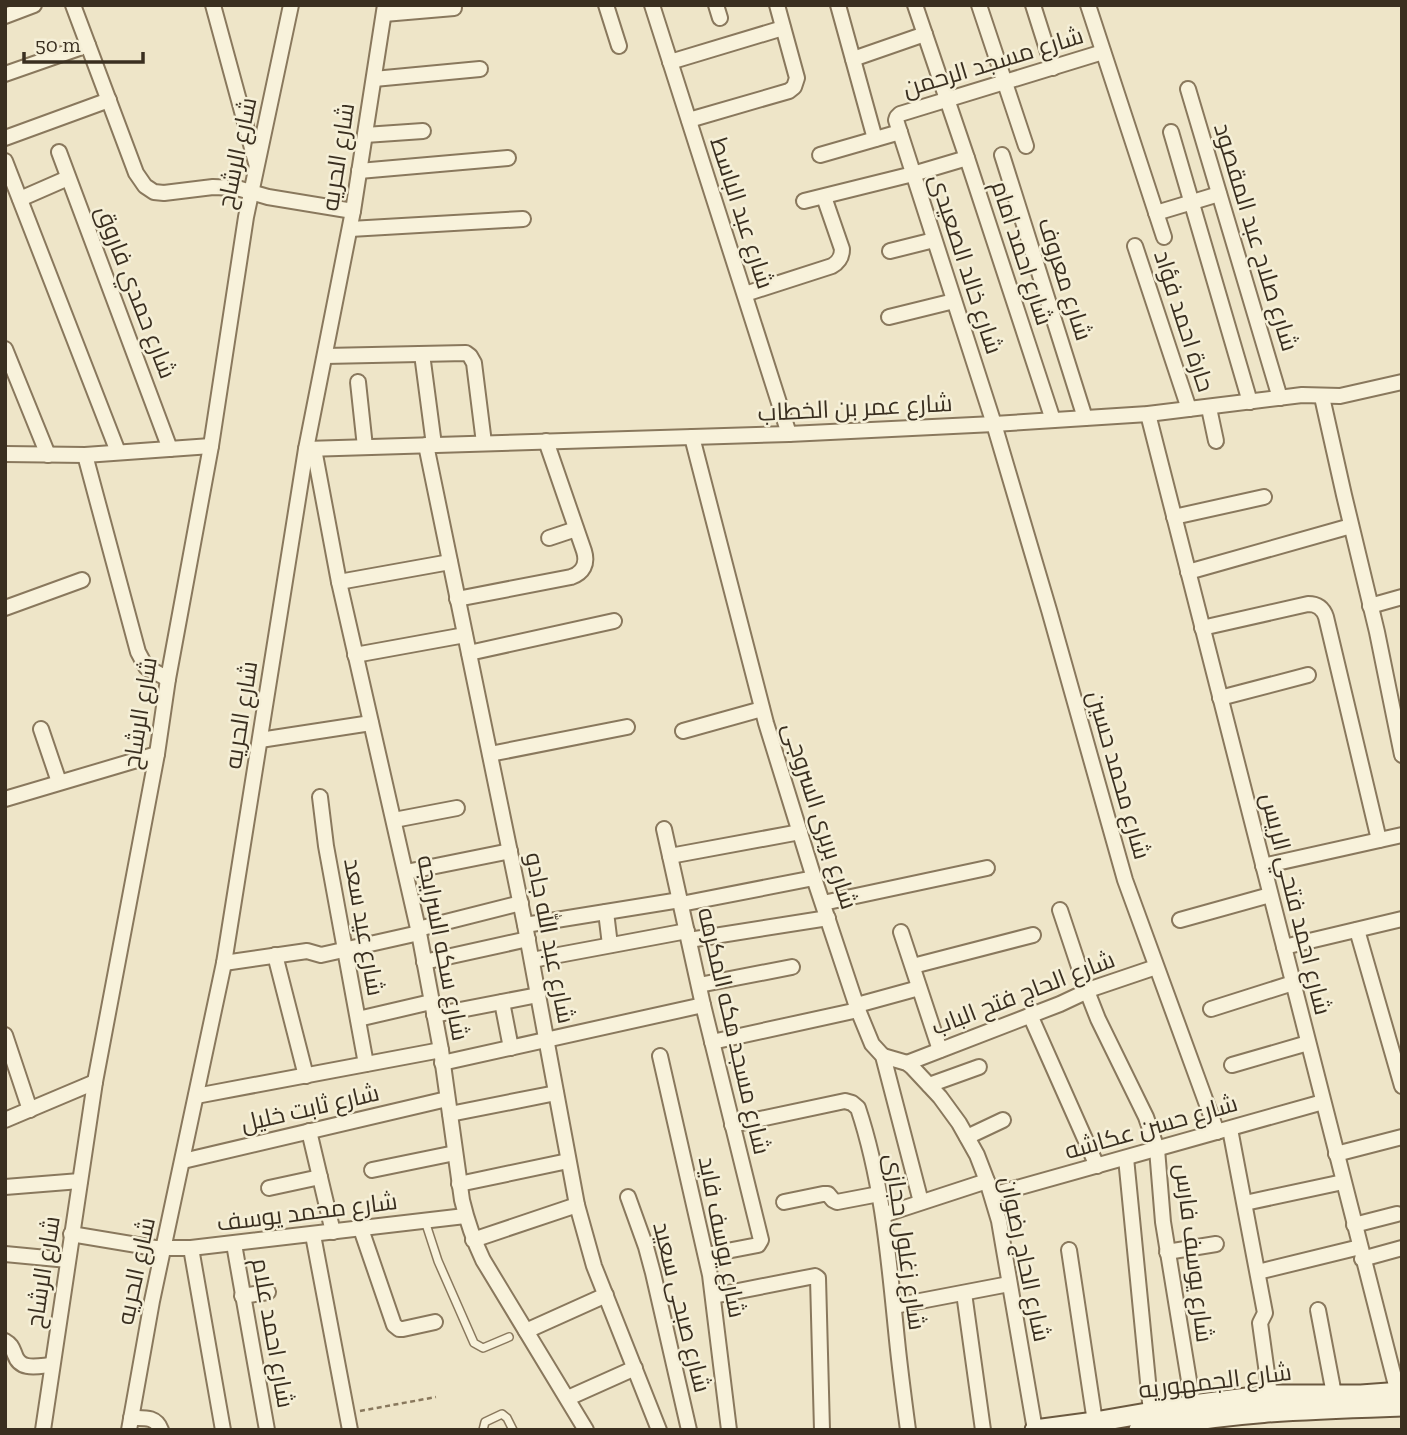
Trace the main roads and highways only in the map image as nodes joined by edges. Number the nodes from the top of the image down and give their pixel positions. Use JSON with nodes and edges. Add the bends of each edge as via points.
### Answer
{"nodes":[{"id":1,"x":1400,"y":1399,"type":"edge"},
{"id":2,"x":1035,"y":1430,"type":"edge"},
{"id":3,"x":1139,"y":1430,"type":"edge"}],
"edges":[{"from":1,"to":2,"type":"main road","name":"شارع الجمهوريه","via":[[1270,1395]]},
{"from":1,"to":3,"type":"main road","name":"شارع الجمهوريه","via":[[1196,1419]]}]}
